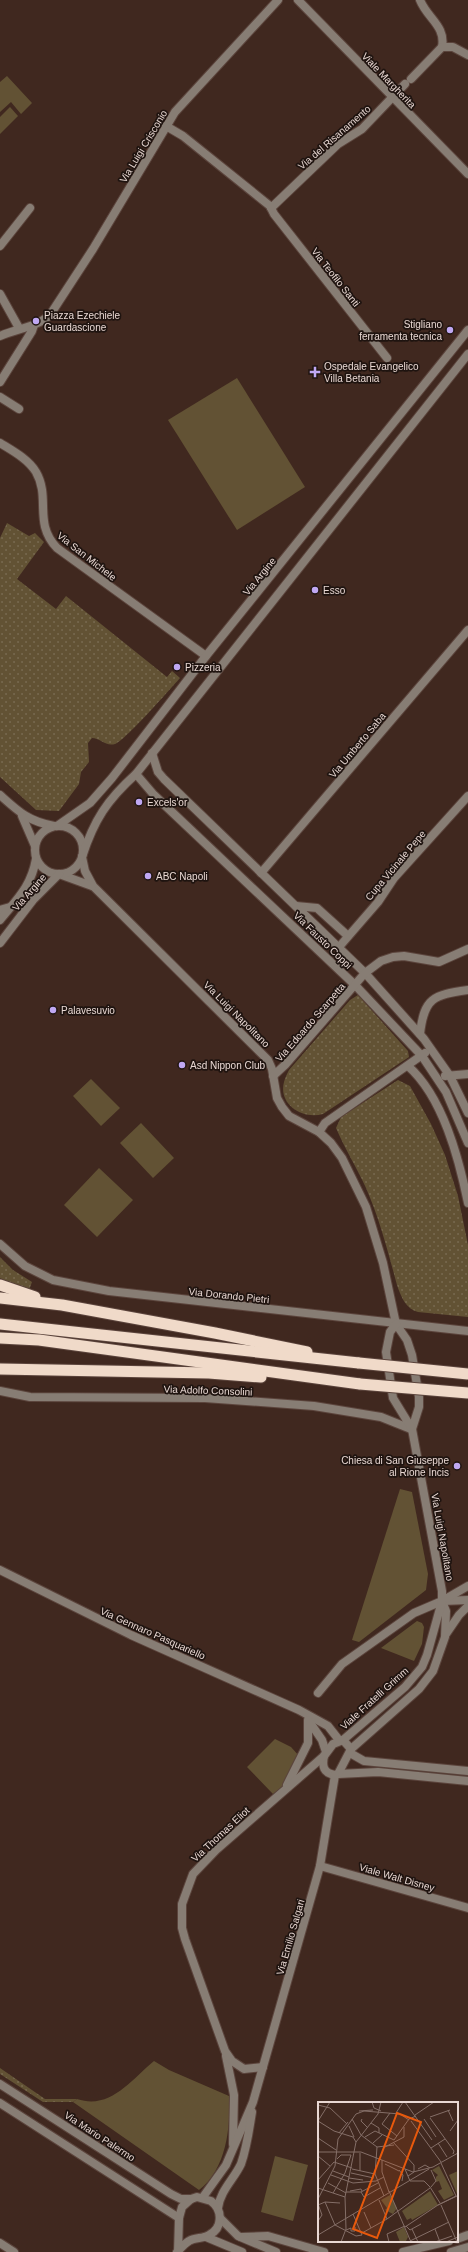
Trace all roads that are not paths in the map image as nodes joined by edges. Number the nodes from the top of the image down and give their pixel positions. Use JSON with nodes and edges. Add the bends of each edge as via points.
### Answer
{"nodes":[{"id":1,"x":278,"y":0,"type":"edge"},
{"id":2,"x":298,"y":0,"type":"edge"},
{"id":3,"x":420,"y":0,"type":"edge"},
{"id":4,"x":442,"y":47,"type":"junction"},
{"id":5,"x":468,"y":55,"type":"edge"},
{"id":6,"x":392,"y":98,"type":"junction"},
{"id":7,"x":166,"y":126,"type":"junction"},
{"id":8,"x":468,"y":174,"type":"edge"},
{"id":9,"x":30,"y":208,"type":"dead end"},
{"id":10,"x":271,"y":208,"type":"junction"},
{"id":11,"x":0,"y":246,"type":"edge"},
{"id":12,"x":0,"y":294,"type":"edge"},
{"id":13,"x":34,"y":325,"type":"junction"},
{"id":14,"x":17,"y":329,"type":"junction"},
{"id":15,"x":468,"y":330,"type":"edge"},
{"id":16,"x":0,"y":336,"type":"edge"},
{"id":17,"x":468,"y":354,"type":"edge"},
{"id":18,"x":387,"y":358,"type":"dead end"},
{"id":19,"x":0,"y":382,"type":"edge"},
{"id":20,"x":0,"y":397,"type":"edge"},
{"id":21,"x":18,"y":409,"type":"dead end"},
{"id":22,"x":0,"y":443,"type":"edge"},
{"id":23,"x":468,"y":630,"type":"edge"},
{"id":24,"x":206,"y":656,"type":"junction"},
{"id":25,"x":152,"y":754,"type":"junction"},
{"id":26,"x":136,"y":774,"type":"junction"},
{"id":27,"x":0,"y":795,"type":"edge"},
{"id":28,"x":468,"y":796,"type":"edge"},
{"id":29,"x":21,"y":815,"type":"junction"},
{"id":30,"x":56,"y":826,"type":"junction"},
{"id":31,"x":35,"y":846,"type":"junction"},
{"id":32,"x":82,"y":857,"type":"junction"},
{"id":33,"x":36,"y":859,"type":"junction"},
{"id":34,"x":261,"y":873,"type":"junction"},
{"id":35,"x":59,"y":874,"type":"junction"},
{"id":36,"x":93,"y":886,"type":"junction"},
{"id":37,"x":296,"y":906,"type":"junction"},
{"id":38,"x":10,"y":907,"type":"junction"},
{"id":39,"x":0,"y":910,"type":"edge"},
{"id":40,"x":0,"y":920,"type":"edge"},
{"id":41,"x":348,"y":936,"type":"junction"},
{"id":42,"x":0,"y":943,"type":"edge"},
{"id":43,"x":339,"y":947,"type":"junction"},
{"id":44,"x":468,"y":949,"type":"edge"},
{"id":45,"x":365,"y":973,"type":"junction"},
{"id":46,"x":355,"y":985,"type":"junction"},
{"id":47,"x":468,"y":990,"type":"edge"},
{"id":48,"x":420,"y":1034,"type":"junction"},
{"id":49,"x":431,"y":1048,"type":"junction"},
{"id":50,"x":422,"y":1056,"type":"junction"},
{"id":51,"x":408,"y":1066,"type":"junction"},
{"id":52,"x":468,"y":1074,"type":"edge"},
{"id":53,"x":274,"y":1076,"type":"junction"},
{"id":54,"x":437,"y":1076,"type":"junction"},
{"id":55,"x":450,"y":1076,"type":"junction"},
{"id":56,"x":468,"y":1113,"type":"edge"},
{"id":57,"x":319,"y":1132,"type":"junction"},
{"id":58,"x":468,"y":1143,"type":"edge"},
{"id":59,"x":468,"y":1203,"type":"edge"},
{"id":60,"x":0,"y":1244,"type":"edge"},
{"id":61,"x":0,"y":1285,"type":"edge"},
{"id":62,"x":3,"y":1298,"type":"edge"},
{"id":63,"x":62,"y":1305,"type":"junction"},
{"id":64,"x":0,"y":1324,"type":"edge"},
{"id":65,"x":396,"y":1324,"type":"junction"},
{"id":66,"x":468,"y":1331,"type":"edge"},
{"id":67,"x":0,"y":1338,"type":"edge"},
{"id":68,"x":338,"y":1361,"type":"junction"},
{"id":69,"x":4,"y":1370,"type":"edge"},
{"id":70,"x":468,"y":1374,"type":"edge"},
{"id":71,"x":360,"y":1384,"type":"junction"},
{"id":72,"x":0,"y":1391,"type":"edge"},
{"id":73,"x":468,"y":1393,"type":"edge"},
{"id":74,"x":412,"y":1429,"type":"junction"},
{"id":75,"x":0,"y":1570,"type":"edge"},
{"id":76,"x":468,"y":1586,"type":"edge"},
{"id":77,"x":468,"y":1600,"type":"edge"},
{"id":78,"x":442,"y":1601,"type":"junction"},
{"id":79,"x":468,"y":1606,"type":"edge"},
{"id":80,"x":445,"y":1637,"type":"junction"},
{"id":81,"x":318,"y":1693,"type":"dead end"},
{"id":82,"x":299,"y":1710,"type":"junction"},
{"id":83,"x":308,"y":1720,"type":"junction"},
{"id":84,"x":341,"y":1740,"type":"junction"},
{"id":85,"x":350,"y":1751,"type":"junction"},
{"id":86,"x":325,"y":1754,"type":"junction"},
{"id":87,"x":312,"y":1766,"type":"junction"},
{"id":88,"x":323,"y":1768,"type":"junction"},
{"id":89,"x":468,"y":1771,"type":"edge"},
{"id":90,"x":337,"y":1774,"type":"junction"},
{"id":91,"x":468,"y":1781,"type":"edge"},
{"id":92,"x":285,"y":1789,"type":"junction"},
{"id":93,"x":320,"y":1866,"type":"junction"},
{"id":94,"x":468,"y":1908,"type":"edge"},
{"id":95,"x":225,"y":2052,"type":"junction"},
{"id":96,"x":263,"y":2067,"type":"junction"},
{"id":97,"x":0,"y":2084,"type":"edge"},
{"id":98,"x":253,"y":2102,"type":"junction"},
{"id":99,"x":0,"y":2103,"type":"edge"},
{"id":100,"x":233,"y":2149,"type":"junction"},
{"id":101,"x":203,"y":2197,"type":"junction"},
{"id":102,"x":191,"y":2199,"type":"junction"},
{"id":103,"x":218,"y":2208,"type":"junction"},
{"id":104,"x":220,"y":2218,"type":"junction"},
{"id":105,"x":180,"y":2221,"type":"junction"},
{"id":106,"x":468,"y":2236,"type":"edge"},
{"id":107,"x":203,"y":2237,"type":"junction"},
{"id":108,"x":241,"y":2237,"type":"junction"},
{"id":109,"x":458,"y":2239,"type":"edge"},
{"id":110,"x":446,"y":2242,"type":"edge"},
{"id":111,"x":0,"y":2243,"type":"edge"},
{"id":112,"x":468,"y":2247,"type":"edge"},
{"id":113,"x":14,"y":2252,"type":"edge"},
{"id":114,"x":178,"y":2252,"type":"edge"},
{"id":115,"x":242,"y":2252,"type":"edge"},
{"id":116,"x":276,"y":2252,"type":"edge"},
{"id":117,"x":324,"y":2252,"type":"edge"},
{"id":118,"x":403,"y":2252,"type":"edge"},
{"id":119,"x":451,"y":2252,"type":"edge"}],
"edges":[{"from":1,"to":7,"type":"street","name":"Via Luigi Crisconio","via":[[206,77]]},
{"from":2,"to":6,"type":"street","name":"Viale Margherita"},
{"from":3,"to":4,"type":"street","via":[[441,29],[444,40]]},
{"from":4,"to":5,"type":"street","via":[[453,47]]},
{"from":4,"to":6,"type":"street","name":"Via del Risanamento"},
{"from":6,"to":8,"type":"street","name":"Viale Margherita"},
{"from":6,"to":10,"type":"street","name":"Via del Risanamento","via":[[362,128],[338,144]]},
{"from":7,"to":10,"type":"street","name":"Via Teofilo Santi","via":[[210,157]]},
{"from":7,"to":13,"type":"street","name":"Via Luigi Crisconio","via":[[93,250],[46,319]]},
{"from":9,"to":11,"type":"street"},
{"from":10,"to":18,"type":"street","name":"Via Teofilo Santi"},
{"from":12,"to":14,"type":"street"},
{"from":13,"to":14,"type":"street"},
{"from":13,"to":19,"type":"street"},
{"from":14,"to":16,"type":"street"},
{"from":15,"to":24,"type":"street","name":"Via Argine"},
{"from":17,"to":25,"type":"street"},
{"from":20,"to":21,"type":"street"},
{"from":22,"to":24,"type":"street","name":"Via San Michele","via":[[25,459],[35,471],[42,493],[44,529],[57,548]]},
{"from":23,"to":34,"type":"street","name":"Via Umberto Saba"},
{"from":24,"to":30,"type":"street","name":"Via Argine","via":[[90,803]]},
{"from":25,"to":26,"type":"street"},
{"from":25,"to":34,"type":"street","name":"Via Fausto Coppi","via":[[158,772],[164,779]]},
{"from":26,"to":32,"type":"street","via":[[120,788],[100,813]]},
{"from":26,"to":46,"type":"street","name":"Via Fausto Coppi","via":[[154,795]]},
{"from":27,"to":29,"type":"street"},
{"from":28,"to":41,"type":"street","name":"Cupa Vicinale Pepe","via":[[394,878],[378,902]]},
{"from":29,"to":30,"type":"street","via":[[35,822]]},
{"from":29,"to":31,"type":"street"},
{"from":30,"to":31,"type":"street","via":[[40,834]]},
{"from":30,"to":32,"type":"street","via":[[65,826],[76,833],[83,844]]},
{"from":31,"to":33,"type":"street"},
{"from":32,"to":35,"type":"street","via":[[72,871]]},
{"from":32,"to":36,"type":"street","name":"Via Luigi Napolitano"},
{"from":33,"to":35,"type":"street","via":[[45,870]]},
{"from":33,"to":38,"type":"street","name":"Via Argine","via":[[32,879]]},
{"from":34,"to":37,"type":"street","name":"Via Fausto Coppi"},
{"from":35,"to":36,"type":"street","name":"Via Luigi Napolitano"},
{"from":35,"to":42,"type":"street","name":"Via Argine","via":[[33,900]]},
{"from":36,"to":53,"type":"street","name":"Via Luigi Napolitano","via":[[262,1053],[268,1060]]},
{"from":37,"to":41,"type":"street","name":"Via Fausto Coppi","via":[[317,908]]},
{"from":37,"to":43,"type":"street","name":"Via Fausto Coppi"},
{"from":38,"to":39,"type":"street","name":"Via Argine"},
{"from":38,"to":40,"type":"street","name":"Via Argine"},
{"from":41,"to":43,"type":"street","name":"Cupa Vicinale Pepe"},
{"from":43,"to":45,"type":"street","name":"Via Fausto Coppi"},
{"from":44,"to":45,"type":"street","name":"Via Edoardo Scarpetta","via":[[440,962],[404,956],[393,957],[381,961]]},
{"from":45,"to":46,"type":"street","name":"Via Edoardo Scarpetta"},
{"from":45,"to":48,"type":"street","name":"Via Fausto Coppi"},
{"from":46,"to":50,"type":"street","name":"Via Fausto Coppi"},
{"from":46,"to":53,"type":"street","name":"Via Edoardo Scarpetta"},
{"from":47,"to":48,"type":"street","via":[[438,997],[426,1006],[422,1015]]},
{"from":48,"to":49,"type":"street","name":"Via Fausto Coppi"},
{"from":49,"to":50,"type":"street"},
{"from":49,"to":55,"type":"street","name":"Via Fausto Coppi"},
{"from":50,"to":51,"type":"street"},
{"from":50,"to":54,"type":"street","name":"Via Fausto Coppi"},
{"from":51,"to":57,"type":"street","via":[[325,1123]]},
{"from":51,"to":59,"type":"street","via":[[424,1083],[436,1103],[460,1165]]},
{"from":52,"to":55,"type":"street"},
{"from":53,"to":57,"type":"street","name":"Via Luigi Napolitano","via":[[277,1098],[289,1116]]},
{"from":54,"to":55,"type":"street"},
{"from":54,"to":58,"type":"street","name":"Via Fausto Coppi","via":[[462,1125]]},
{"from":55,"to":56,"type":"street","name":"Via Fausto Coppi"},
{"from":57,"to":65,"type":"street","name":"Via Luigi Napolitano","via":[[342,1158],[366,1207]]},
{"from":60,"to":65,"type":"street","name":"Via Dorando Pietri","via":[[25,1266],[53,1280],[108,1291]]},
{"from":61,"to":63,"type":"highway"},
{"from":62,"to":63,"type":"highway"},
{"from":63,"to":68,"type":"highway","via":[[290,1348]]},
{"from":64,"to":68,"type":"highway"},
{"from":65,"to":66,"type":"street","name":"Via Dorando Pietri"},
{"from":65,"to":74,"type":"street","name":"Via Luigi Napolitano","via":[[407,1340],[419,1397],[419,1407]]},
{"from":65,"to":74,"type":"street","name":"Via Luigi Napolitano","via":[[390,1332],[386,1352],[393,1398]]},
{"from":67,"to":71,"type":"highway","via":[[39,1340]]},
{"from":68,"to":70,"type":"highway","bridge":true},
{"from":69,"to":71,"type":"highway","via":[[208,1373]]},
{"from":71,"to":73,"type":"highway","bridge":true},
{"from":72,"to":74,"type":"street","name":"Via Adolfo Consolini","via":[[30,1397],[205,1398],[314,1406],[381,1417]]},
{"from":74,"to":78,"type":"street","name":"Via Luigi Napolitano","via":[[441,1580]]},
{"from":75,"to":82,"type":"street","name":"Via Gennaro Pasquariello","via":[[131,1635]]},
{"from":76,"to":78,"type":"street"},
{"from":77,"to":78,"type":"street"},
{"from":78,"to":80,"type":"street","via":[[446,1611]]},
{"from":78,"to":81,"type":"street","via":[[414,1613],[342,1664]]},
{"from":78,"to":84,"type":"street","name":"Viale Fratelli Grimm","via":[[427,1655],[415,1676]]},
{"from":79,"to":80,"type":"street"},
{"from":80,"to":85,"type":"street","via":[[426,1681]]},
{"from":82,"to":83,"type":"street"},
{"from":82,"to":84,"type":"street","name":"Via Gennaro Pasquariello","via":[[328,1726]]},
{"from":83,"to":86,"type":"street","via":[[322,1740]]},
{"from":83,"to":92,"type":"street","via":[[308,1743]]},
{"from":84,"to":85,"type":"street","name":"Via Gennaro Pasquariello"},
{"from":84,"to":86,"type":"street","name":"Viale Fratelli Grimm"},
{"from":85,"to":89,"type":"street","via":[[364,1761]]},
{"from":85,"to":90,"type":"street"},
{"from":86,"to":87,"type":"street","name":"Viale Fratelli Grimm"},
{"from":86,"to":88,"type":"street"},
{"from":87,"to":88,"type":"street","via":[[318,1764]]},
{"from":87,"to":92,"type":"street","name":"Via Thomas Eliot"},
{"from":88,"to":90,"type":"street","via":[[325,1772]]},
{"from":90,"to":91,"type":"street","via":[[378,1772]]},
{"from":90,"to":93,"type":"street","name":"Via Emilio Salgari"},
{"from":92,"to":95,"type":"street","name":"Via Thomas Eliot","via":[[202,1864],[188,1883],[182,1904],[182,1928],[185,1939]]},
{"from":93,"to":94,"type":"street","name":"Viale Walt Disney"},
{"from":93,"to":96,"type":"street","name":"Via Emilio Salgari"},
{"from":95,"to":96,"type":"street","name":"Via Thomas Eliot","via":[[232,2061],[244,2069]]},
{"from":95,"to":100,"type":"street","name":"Via Thomas Eliot","via":[[234,2095]]},
{"from":96,"to":98,"type":"street","name":"Via Emilio Salgari"},
{"from":97,"to":102,"type":"street","name":"Via Mario Palermo","via":[[171,2194],[181,2199]]},
{"from":98,"to":100,"type":"street","name":"Via Emilio Salgari"},
{"from":98,"to":103,"type":"street","name":"Via Emilio Salgari","via":[[248,2142],[240,2165],[221,2196]]},
{"from":99,"to":105,"type":"street"},
{"from":100,"to":101,"type":"street","name":"Via Emilio Salgari","via":[[220,2175]]},
{"from":101,"to":102,"type":"street"},
{"from":101,"to":103,"type":"street","via":[[212,2201]]},
{"from":102,"to":105,"type":"street","via":[[182,2207]]},
{"from":103,"to":104,"type":"street"},
{"from":104,"to":107,"type":"street","via":[[217,2229]]},
{"from":104,"to":108,"type":"street"},
{"from":105,"to":107,"type":"street","via":[[187,2233]]},
{"from":105,"to":114,"type":"street"},
{"from":106,"to":109,"type":"street"},
{"from":107,"to":114,"type":"street","via":[[187,2242]]},
{"from":107,"to":115,"type":"street"},
{"from":108,"to":116,"type":"street"},
{"from":108,"to":117,"type":"street","via":[[268,2236]]},
{"from":110,"to":118,"type":"street"},
{"from":111,"to":113,"type":"street"},
{"from":112,"to":119,"type":"street"}]}
